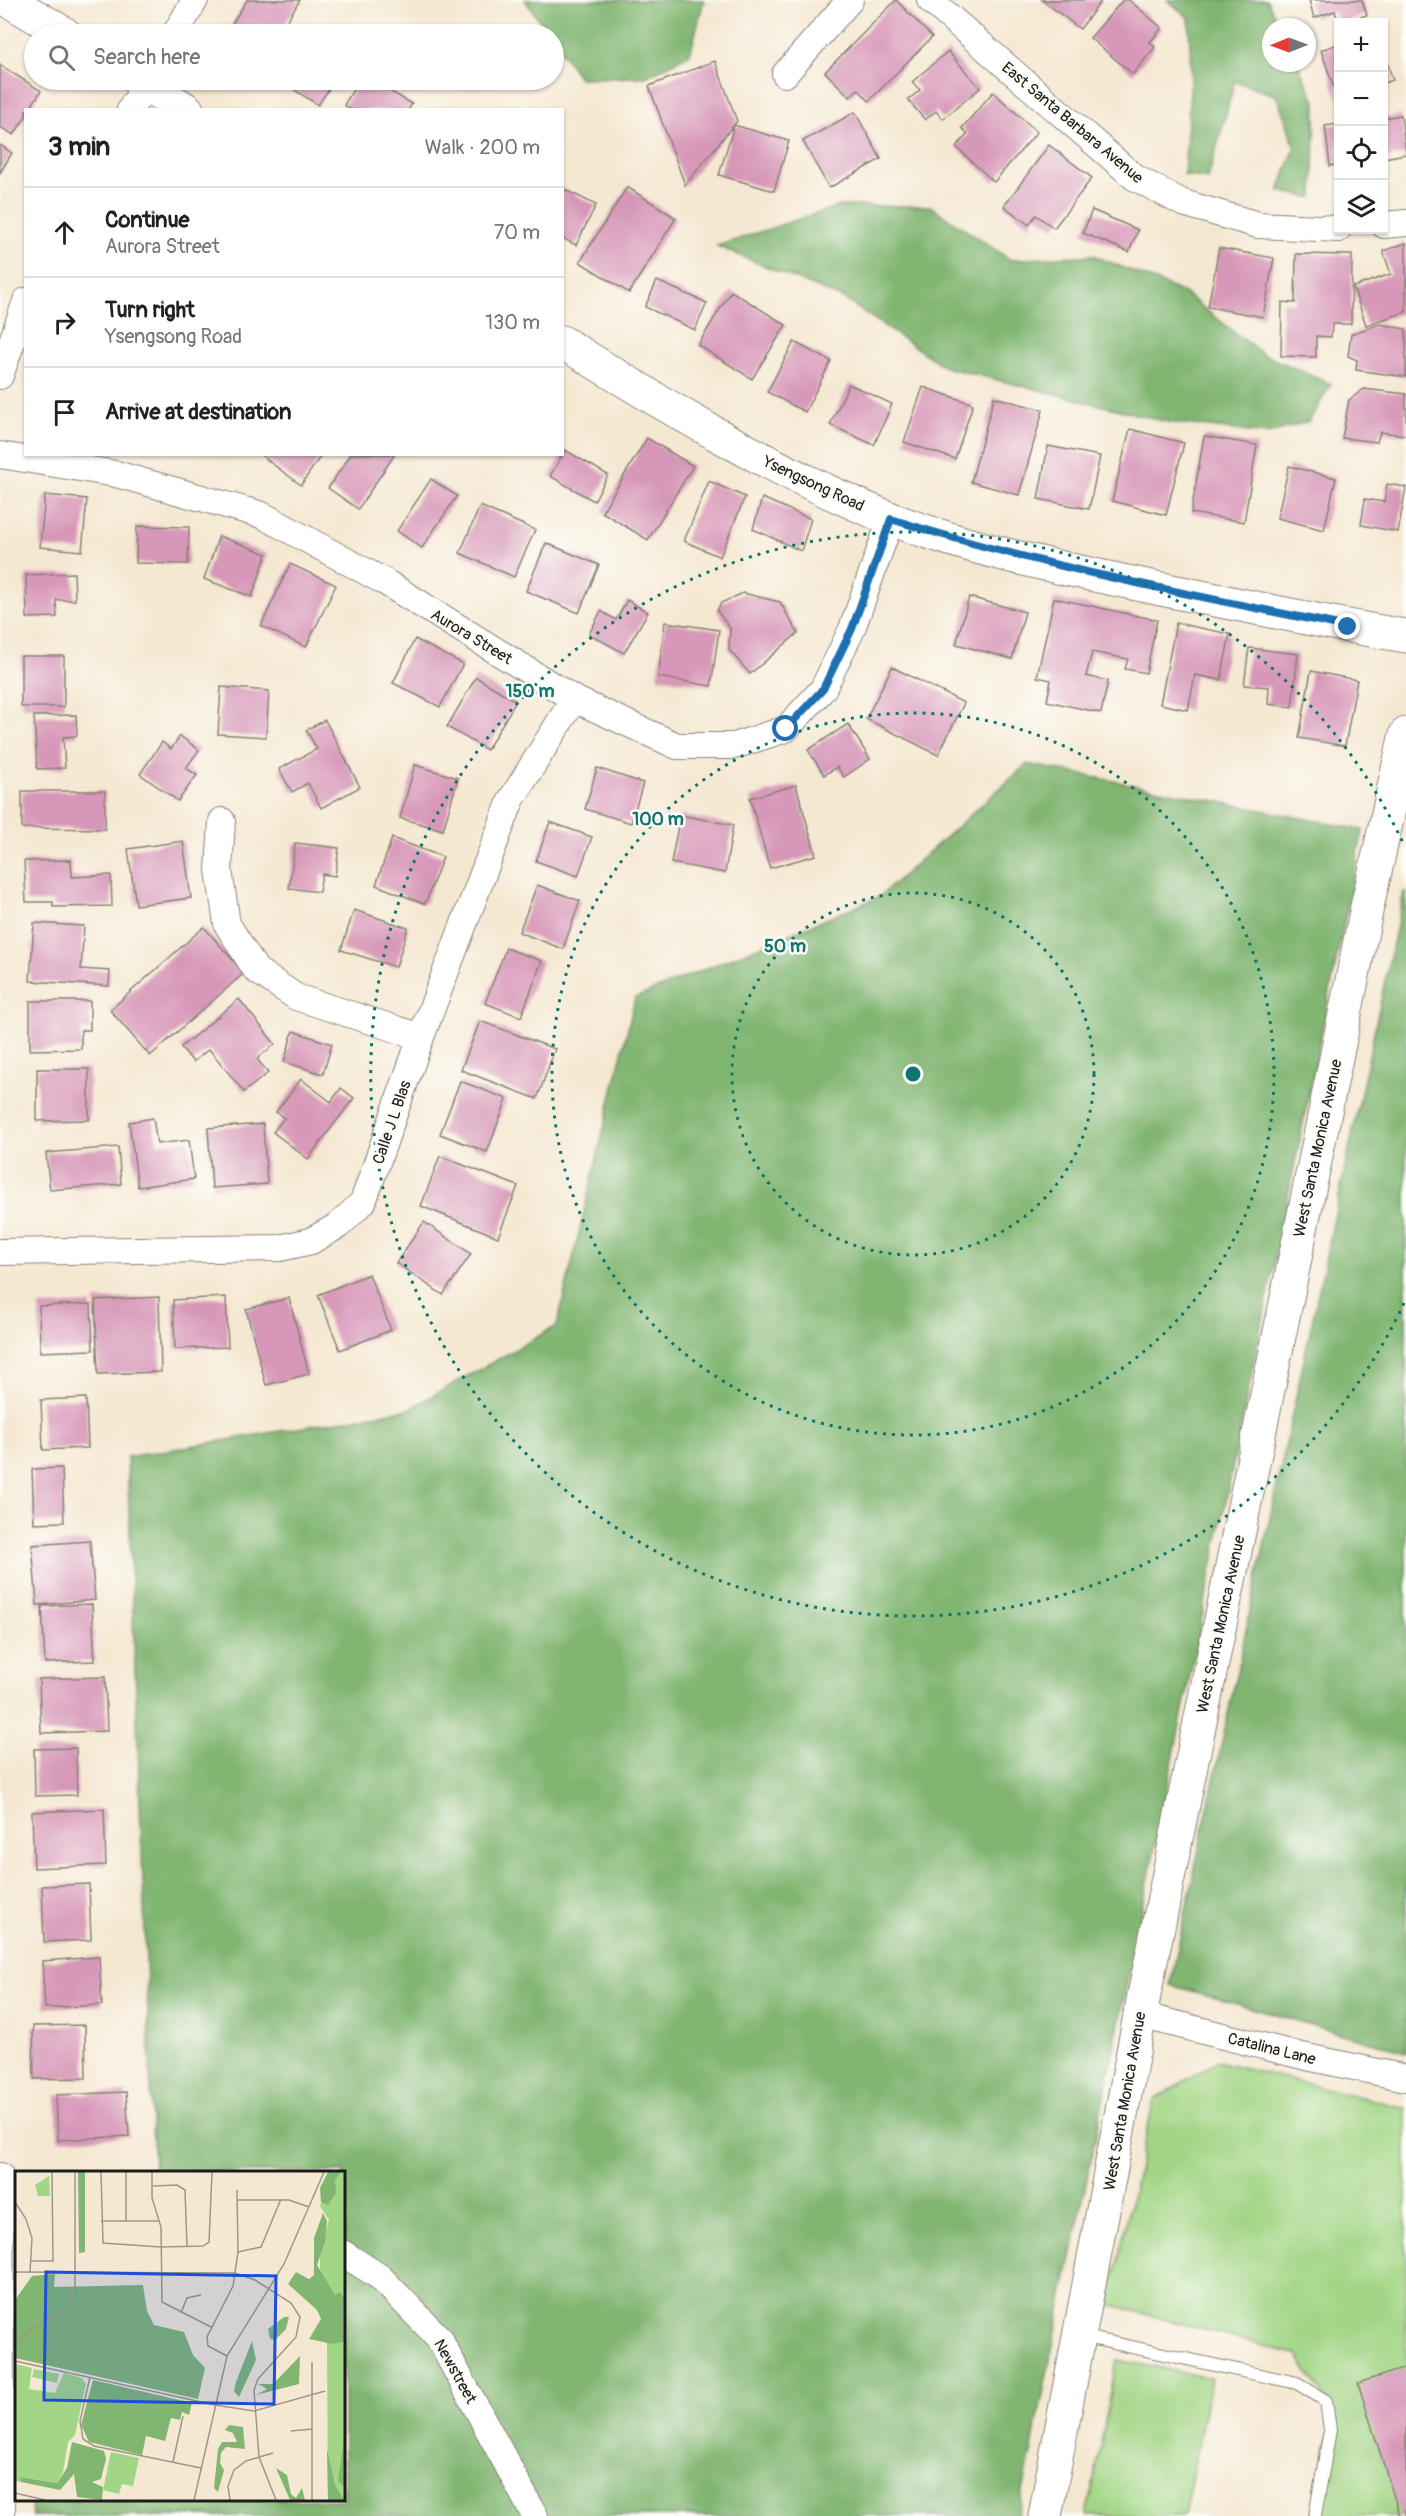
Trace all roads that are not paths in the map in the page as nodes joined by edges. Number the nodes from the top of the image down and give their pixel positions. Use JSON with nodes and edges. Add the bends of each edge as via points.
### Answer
{"nodes":[{"id":1,"x":8,"y":0,"type":"edge"},
{"id":2,"x":195,"y":0,"type":"edge"},
{"id":3,"x":850,"y":0,"type":"edge"},
{"id":4,"x":930,"y":0,"type":"edge"},
{"id":5,"x":48,"y":24,"type":"edge"},
{"id":6,"x":181,"y":24,"type":"edge"},
{"id":7,"x":785,"y":74,"type":"dead end"},
{"id":8,"x":145,"y":90,"type":"edge"},
{"id":9,"x":183,"y":108,"type":"edge"},
{"id":10,"x":1406,"y":223,"type":"edge"},
{"id":11,"x":1388,"y":225,"type":"edge"},
{"id":12,"x":1334,"y":229,"type":"edge"},
{"id":13,"x":24,"y":307,"type":"edge"},
{"id":14,"x":564,"y":343,"type":"edge"},
{"id":15,"x":0,"y":376,"type":"edge"},
{"id":16,"x":0,"y":455,"type":"edge"},
{"id":17,"x":891,"y":519,"type":"junction"},
{"id":18,"x":1406,"y":636,"type":"edge"},
{"id":19,"x":574,"y":699,"type":"junction"},
{"id":20,"x":1406,"y":735,"type":"edge"},
{"id":21,"x":222,"y":821,"type":"dead end"},
{"id":22,"x":421,"y":1037,"type":"junction"},
{"id":23,"x":0,"y":1252,"type":"edge"},
{"id":24,"x":1140,"y":2015,"type":"junction"},
{"id":25,"x":1406,"y":2078,"type":"edge"},
{"id":26,"x":0,"y":2176,"type":"edge"},
{"id":27,"x":0,"y":2184,"type":"edge"},
{"id":28,"x":345,"y":2255,"type":"edge"},
{"id":29,"x":1081,"y":2336,"type":"junction"},
{"id":30,"x":2,"y":2516,"type":"edge"},
{"id":31,"x":535,"y":2516,"type":"edge"},
{"id":32,"x":1045,"y":2516,"type":"edge"},
{"id":33,"x":1314,"y":2516,"type":"edge"}],
"edges":[{"from":1,"to":5,"type":"main road"},
{"from":2,"to":6,"type":"street"},
{"from":3,"to":7,"type":"street"},
{"from":4,"to":12,"type":"street","name":"East Santa Barbara Avenue","via":[[1134,177],[1183,203],[1258,225]]},
{"from":8,"to":9,"type":"main road"},
{"from":10,"to":11,"type":"street"},
{"from":13,"to":15,"type":"street"},
{"from":14,"to":17,"type":"main road","name":"Ysengsong Road","via":[[718,437]]},
{"from":16,"to":19,"type":"street","name":"Aurora Street","via":[[116,474],[262,515],[385,582]]},
{"from":17,"to":18,"type":"main road","name":"Ysengsong Road","via":[[1082,572]]},
{"from":17,"to":19,"type":"street","name":"Aurora Street","via":[[852,629],[823,689],[786,729],[734,746],[677,746]]},
{"from":19,"to":22,"type":"street","name":"Calle J L Blas","via":[[511,800]]},
{"from":20,"to":24,"type":"main road","name":"West Santa Monica Avenue","via":[[1367,907]]},
{"from":21,"to":22,"type":"street","via":[[219,870],[227,924],[256,970],[296,997]]},
{"from":22,"to":23,"type":"street","name":"Calle J L Blas","via":[[363,1202],[339,1225],[311,1241],[280,1248]]},
{"from":24,"to":25,"type":"street","name":"Catalina Lane"},
{"from":24,"to":29,"type":"main road","name":"West Santa Monica Avenue"},
{"from":26,"to":27,"type":"street"},
{"from":27,"to":30,"type":"street"},
{"from":28,"to":31,"type":"street","name":"Newstreet","via":[[380,2277],[438,2337]]},
{"from":29,"to":32,"type":"main road","name":"West Santa Monica Avenue"},
{"from":29,"to":33,"type":"lane","via":[[1297,2383],[1326,2401],[1330,2430]]}]}
